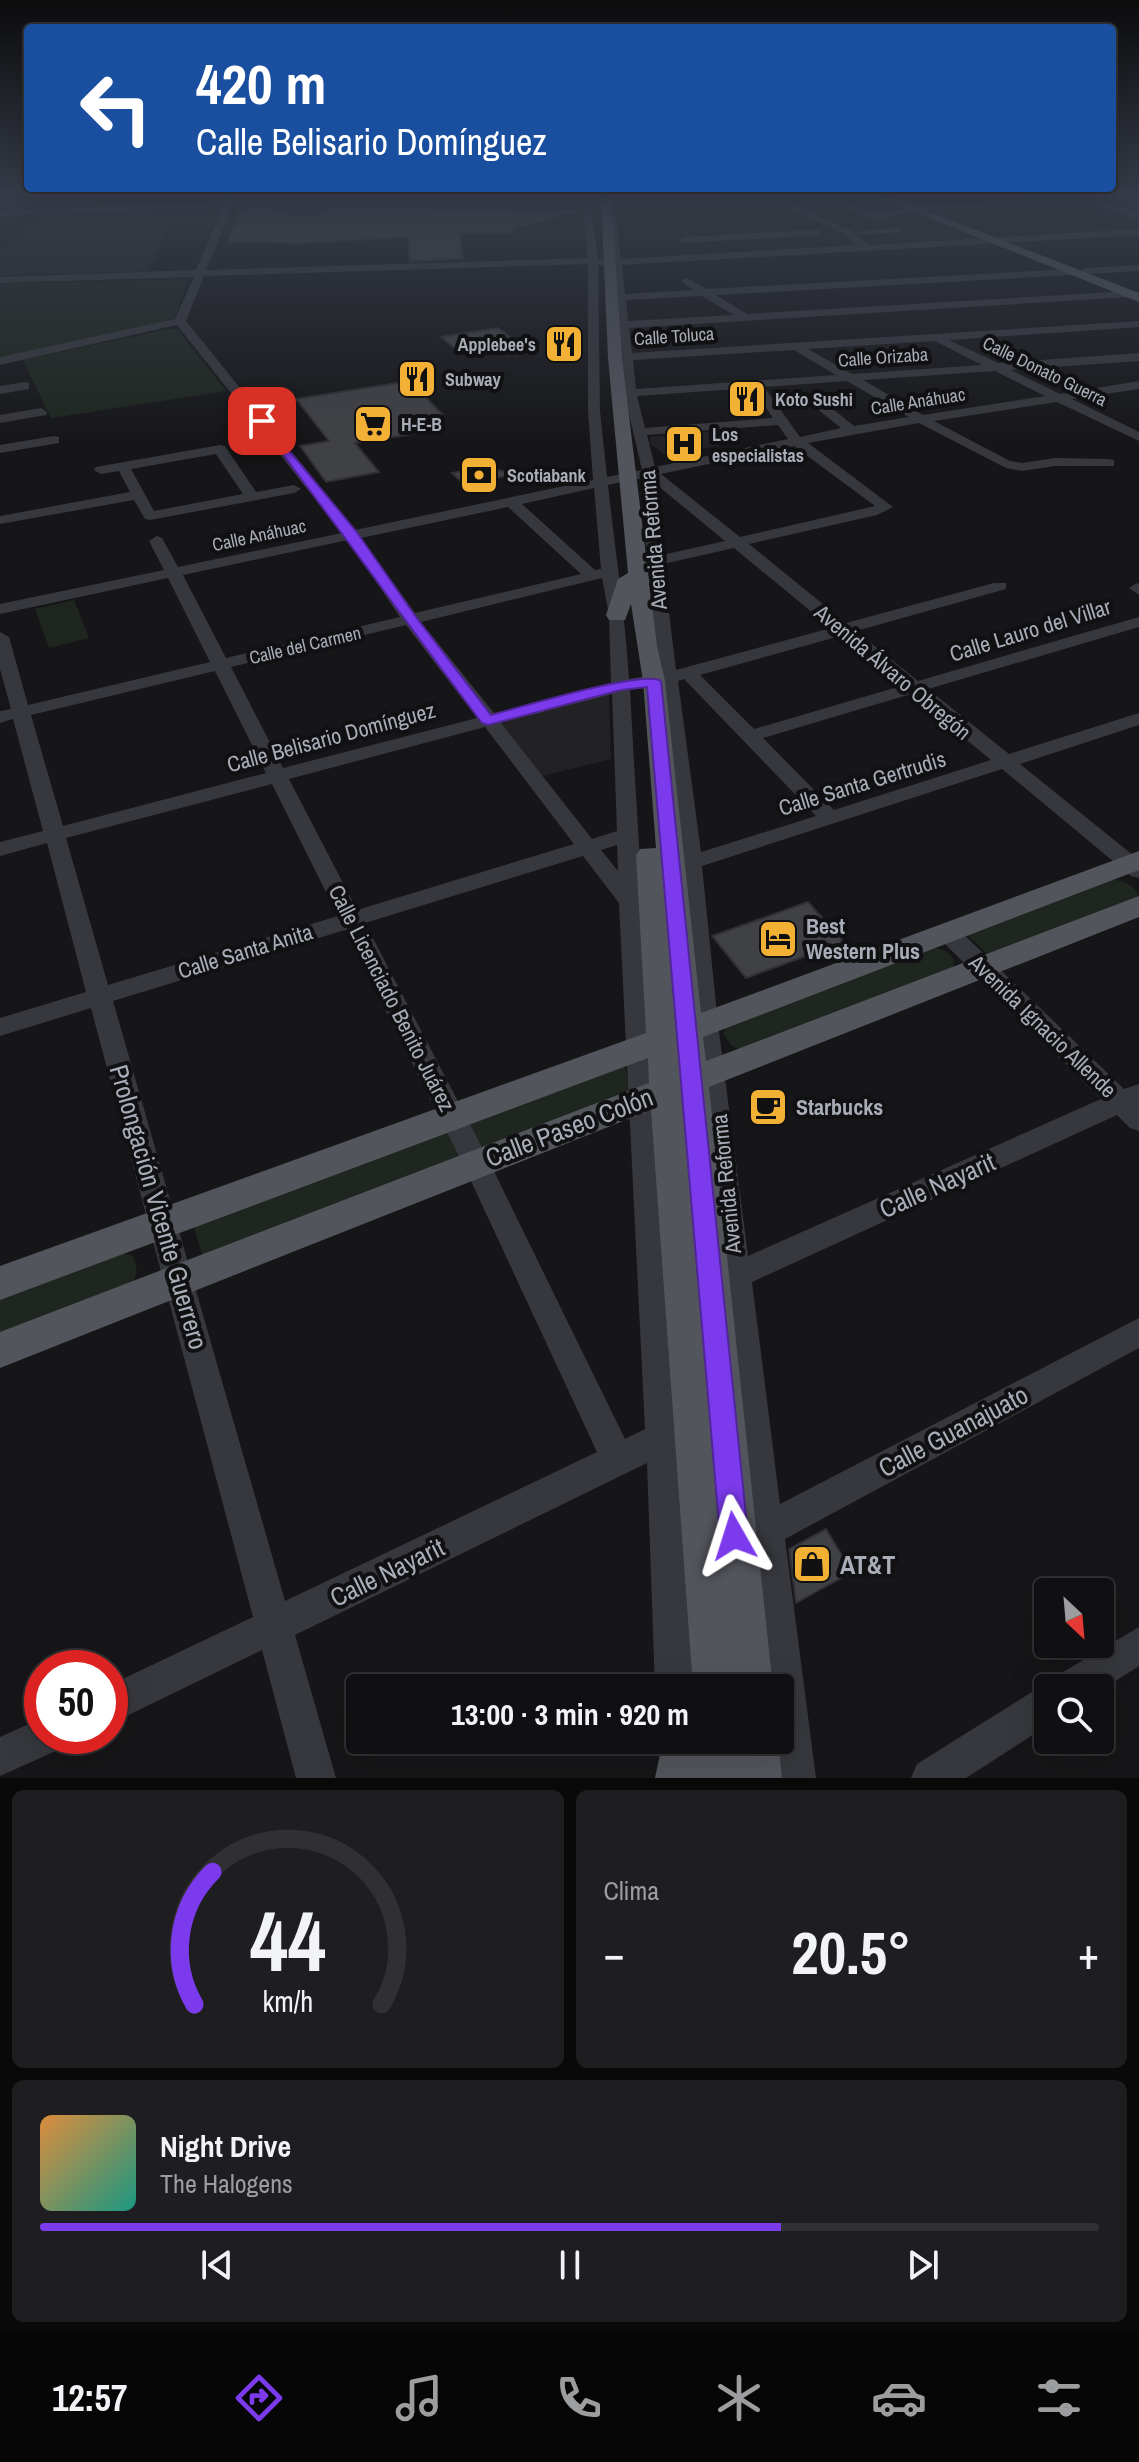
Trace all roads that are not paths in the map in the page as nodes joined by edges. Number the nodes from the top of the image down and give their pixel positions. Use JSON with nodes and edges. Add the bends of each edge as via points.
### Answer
{"nodes":[{"id":1,"x":197,"y":279,"type":"edge"},
{"id":2,"x":606,"y":279,"type":"edge"},
{"id":3,"x":613,"y":279,"type":"edge"},
{"id":4,"x":817,"y":279,"type":"edge"},
{"id":5,"x":946,"y":279,"type":"edge"},
{"id":6,"x":1096,"y":279,"type":"edge"},
{"id":7,"x":657,"y":281,"type":"dead end"},
{"id":8,"x":686,"y":281,"type":"dead end"},
{"id":9,"x":831,"y":285,"type":"junction"},
{"id":10,"x":704,"y":286,"type":"junction"},
{"id":11,"x":669,"y":295,"type":"junction"},
{"id":12,"x":1136,"y":295,"type":"edge"},
{"id":13,"x":622,"y":297,"type":"junction"},
{"id":14,"x":879,"y":309,"type":"junction"},
{"id":15,"x":747,"y":318,"type":"junction"},
{"id":16,"x":180,"y":321,"type":"junction"},
{"id":17,"x":1139,"y":324,"type":"edge"},
{"id":18,"x":625,"y":325,"type":"junction"},
{"id":19,"x":935,"y":337,"type":"junction"},
{"id":20,"x":796,"y":346,"type":"junction"},
{"id":21,"x":1139,"y":357,"type":"edge"},
{"id":22,"x":610,"y":358,"type":"junction"},
{"id":23,"x":0,"y":361,"type":"edge"},
{"id":24,"x":996,"y":366,"type":"junction"},
{"id":25,"x":851,"y":377,"type":"junction"},
{"id":26,"x":755,"y":384,"type":"junction"},
{"id":27,"x":1139,"y":385,"type":"edge"},
{"id":28,"x":25,"y":386,"type":"dead end"},
{"id":29,"x":0,"y":390,"type":"edge"},
{"id":30,"x":1060,"y":397,"type":"junction"},
{"id":31,"x":625,"y":398,"type":"junction"},
{"id":32,"x":782,"y":402,"type":"dead end"},
{"id":33,"x":41,"y":412,"type":"dead end"},
{"id":34,"x":922,"y":418,"type":"junction"},
{"id":35,"x":0,"y":419,"type":"edge"},
{"id":36,"x":782,"y":421,"type":"junction"},
{"id":37,"x":851,"y":430,"type":"junction"},
{"id":38,"x":638,"y":432,"type":"junction"},
{"id":39,"x":1139,"y":437,"type":"edge"},
{"id":40,"x":54,"y":440,"type":"dead end"},
{"id":41,"x":796,"y":441,"type":"junction"},
{"id":42,"x":0,"y":449,"type":"edge"},
{"id":43,"x":1109,"y":463,"type":"dead end"},
{"id":44,"x":123,"y":466,"type":"junction"},
{"id":45,"x":101,"y":470,"type":"dead end"},
{"id":46,"x":624,"y":476,"type":"junction"},
{"id":47,"x":294,"y":489,"type":"dead end"},
{"id":48,"x":139,"y":495,"type":"junction"},
{"id":49,"x":252,"y":497,"type":"junction"},
{"id":50,"x":509,"y":500,"type":"junction"},
{"id":51,"x":0,"y":520,"type":"edge"},
{"id":52,"x":351,"y":534,"type":"junction"},
{"id":53,"x":157,"y":541,"type":"dead end"},
{"id":54,"x":738,"y":544,"type":"junction"},
{"id":55,"x":174,"y":572,"type":"junction"},
{"id":56,"x":625,"y":573,"type":"junction"},
{"id":57,"x":1000,"y":586,"type":"dead end"},
{"id":58,"x":657,"y":595,"type":"joint"},
{"id":59,"x":0,"y":609,"type":"edge"},
{"id":60,"x":617,"y":615,"type":"joint"},
{"id":61,"x":411,"y":620,"type":"junction"},
{"id":62,"x":1139,"y":622,"type":"edge"},
{"id":63,"x":843,"y":630,"type":"junction"},
{"id":64,"x":0,"y":637,"type":"edge"},
{"id":65,"x":220,"y":665,"type":"junction"},
{"id":66,"x":654,"y":680,"type":"junction"},
{"id":67,"x":914,"y":690,"type":"junction"},
{"id":68,"x":10,"y":715,"type":"edge"},
{"id":69,"x":1139,"y":719,"type":"edge"},
{"id":70,"x":488,"y":720,"type":"junction"},
{"id":71,"x":750,"y":736,"type":"junction"},
{"id":72,"x":1004,"y":764,"type":"junction"},
{"id":73,"x":278,"y":776,"type":"junction"},
{"id":74,"x":830,"y":818,"type":"junction"},
{"id":75,"x":57,"y":833,"type":"junction"},
{"id":76,"x":628,"y":835,"type":"junction"},
{"id":77,"x":588,"y":848,"type":"junction"},
{"id":78,"x":0,"y":849,"type":"edge"},
{"id":79,"x":690,"y":863,"type":"junction"},
{"id":80,"x":1136,"y":865,"type":"edge"},
{"id":81,"x":631,"y":903,"type":"junction"},
{"id":82,"x":1139,"y":906,"type":"edge"},
{"id":83,"x":352,"y":920,"type":"junction"},
{"id":84,"x":947,"y":932,"type":"junction"},
{"id":85,"x":982,"y":967,"type":"junction"},
{"id":86,"x":100,"y":995,"type":"junction"},
{"id":87,"x":0,"y":1027,"type":"edge"},
{"id":88,"x":672,"y":1036,"type":"junction"},
{"id":89,"x":678,"y":1085,"type":"junction"},
{"id":90,"x":1133,"y":1106,"type":"edge"},
{"id":91,"x":452,"y":1116,"type":"junction"},
{"id":92,"x":476,"y":1163,"type":"junction"},
{"id":93,"x":163,"y":1222,"type":"junction"},
{"id":94,"x":736,"y":1275,"type":"junction"},
{"id":95,"x":180,"y":1279,"type":"junction"},
{"id":96,"x":0,"y":1283,"type":"edge"},
{"id":97,"x":1139,"y":1332,"type":"edge"},
{"id":98,"x":0,"y":1350,"type":"edge"},
{"id":99,"x":662,"y":1438,"type":"junction"},
{"id":100,"x":618,"y":1460,"type":"junction"},
{"id":101,"x":766,"y":1530,"type":"junction"},
{"id":102,"x":711,"y":1618,"type":"junction"},
{"id":103,"x":274,"y":1626,"type":"junction"},
{"id":104,"x":1139,"y":1645,"type":"edge"},
{"id":105,"x":673,"y":1674,"type":"edge"},
{"id":106,"x":700,"y":1674,"type":"edge"},
{"id":107,"x":716,"y":1674,"type":"edge"},
{"id":108,"x":747,"y":1674,"type":"edge"},
{"id":109,"x":1093,"y":1674,"type":"edge"},
{"id":110,"x":128,"y":1696,"type":"edge"},
{"id":111,"x":1034,"y":1712,"type":"edge"},
{"id":112,"x":24,"y":1746,"type":"edge"},
{"id":113,"x":678,"y":1754,"type":"edge"},
{"id":114,"x":684,"y":1754,"type":"edge"},
{"id":115,"x":723,"y":1754,"type":"edge"},
{"id":116,"x":755,"y":1754,"type":"edge"},
{"id":117,"x":0,"y":1757,"type":"edge"},
{"id":118,"x":316,"y":1778,"type":"edge"},
{"id":119,"x":679,"y":1778,"type":"edge"},
{"id":120,"x":725,"y":1778,"type":"edge"},
{"id":121,"x":757,"y":1778,"type":"edge"},
{"id":122,"x":796,"y":1778,"type":"edge"},
{"id":123,"x":931,"y":1778,"type":"edge"}],
"edges":[{"from":1,"to":16,"type":"street"},
{"from":2,"to":22,"type":"main road","name":"Avenida Reforma"},
{"from":3,"to":13,"type":"street","name":"Avenida Reforma"},
{"from":4,"to":9,"type":"street","name":"Calle Donato Guerra"},
{"from":5,"to":9,"type":"street"},
{"from":6,"to":12,"type":"main road"},
{"from":7,"to":11,"type":"street"},
{"from":8,"to":10,"type":"street"},
{"from":9,"to":10,"type":"street"},
{"from":9,"to":14,"type":"street","name":"Calle Donato Guerra"},
{"from":10,"to":11,"type":"street"},
{"from":10,"to":15,"type":"street"},
{"from":11,"to":13,"type":"street"},
{"from":12,"to":14,"type":"street"},
{"from":13,"to":18,"type":"street","name":"Avenida Reforma"},
{"from":14,"to":15,"type":"street"},
{"from":14,"to":19,"type":"street","name":"Calle Donato Guerra"},
{"from":15,"to":18,"type":"street"},
{"from":15,"to":20,"type":"street"},
{"from":16,"to":23,"type":"street"},
{"from":16,"to":52,"type":"street"},
{"from":17,"to":19,"type":"street","name":"Calle Toluca"},
{"from":18,"to":22,"type":"street","name":"Avenida Reforma"},
{"from":19,"to":20,"type":"street","name":"Calle Toluca"},
{"from":19,"to":24,"type":"street","name":"Calle Donato Guerra"},
{"from":20,"to":22,"type":"street","name":"Calle Toluca"},
{"from":20,"to":25,"type":"street"},
{"from":21,"to":24,"type":"street","name":"Calle Orizaba"},
{"from":22,"to":31,"type":"main road","name":"Avenida Reforma"},
{"from":22,"to":46,"type":"main road","name":"Avenida Reforma"},
{"from":24,"to":25,"type":"street","name":"Calle Orizaba"},
{"from":24,"to":30,"type":"street","name":"Calle Donato Guerra"},
{"from":25,"to":26,"type":"street","name":"Calle Orizaba"},
{"from":25,"to":34,"type":"street"},
{"from":26,"to":31,"type":"street","name":"Calle Orizaba"},
{"from":26,"to":36,"type":"street"},
{"from":27,"to":30,"type":"street","name":"Calle Anáhuac"},
{"from":28,"to":29,"type":"street"},
{"from":30,"to":34,"type":"street","name":"Calle Anáhuac"},
{"from":30,"to":39,"type":"street","name":"Calle Donato Guerra"},
{"from":31,"to":38,"type":"street","name":"Avenida Reforma"},
{"from":31,"to":46,"type":"main road","name":"Avenida Reforma"},
{"from":32,"to":37,"type":"street","via":[[814,400]]},
{"from":33,"to":35,"type":"street"},
{"from":34,"to":37,"type":"street","name":"Calle Anáhuac"},
{"from":34,"to":43,"type":"street","via":[[1006,464]]},
{"from":36,"to":38,"type":"street"},
{"from":36,"to":41,"type":"street"},
{"from":37,"to":41,"type":"street","name":"Calle Anáhuac"},
{"from":38,"to":46,"type":"street","name":"Avenida Reforma"},
{"from":40,"to":42,"type":"street"},
{"from":41,"to":46,"type":"street","name":"Calle Anáhuac"},
{"from":41,"to":54,"type":"street","name":"Calle del Carmen","via":[[886,507]]},
{"from":44,"to":45,"type":"street"},
{"from":44,"to":48,"type":"street"},
{"from":44,"to":49,"type":"street","via":[[220,449]]},
{"from":46,"to":50,"type":"street","name":"Calle Anáhuac"},
{"from":46,"to":54,"type":"street","name":"Avenida Álvaro Obregón"},
{"from":46,"to":56,"type":"main road","name":"Avenida Reforma"},
{"from":46,"to":56,"type":"street","name":"Avenida Reforma"},
{"from":47,"to":49,"type":"street"},
{"from":48,"to":49,"type":"street","via":[[150,516]]},
{"from":48,"to":51,"type":"street"},
{"from":50,"to":52,"type":"street","name":"Calle Anáhuac"},
{"from":50,"to":56,"type":"street"},
{"from":52,"to":55,"type":"street","name":"Calle Anáhuac"},
{"from":52,"to":61,"type":"street"},
{"from":53,"to":55,"type":"street","name":"Calle Licenciado Benito Juárez"},
{"from":54,"to":56,"type":"street","name":"Calle del Carmen"},
{"from":54,"to":63,"type":"street","name":"Avenida Álvaro Obregón"},
{"from":55,"to":59,"type":"street","name":"Calle Anáhuac"},
{"from":55,"to":65,"type":"street","name":"Calle Licenciado Benito Juárez"},
{"from":56,"to":58,"type":"main road"},
{"from":56,"to":60,"type":"main road"},
{"from":56,"to":61,"type":"street","name":"Calle del Carmen"},
{"from":56,"to":66,"type":"main road","name":"Avenida Reforma"},
{"from":57,"to":63,"type":"street","name":"Calle Belisario Domínguez"},
{"from":58,"to":66,"type":"street","name":"Avenida Reforma"},
{"from":60,"to":66,"type":"street","name":"Avenida Reforma"},
{"from":61,"to":65,"type":"street","name":"Calle del Carmen"},
{"from":61,"to":70,"type":"street"},
{"from":62,"to":67,"type":"street","name":"Calle Lauro del Villar"},
{"from":63,"to":66,"type":"street","name":"Calle Belisario Domínguez"},
{"from":63,"to":67,"type":"street","name":"Avenida Álvaro Obregón"},
{"from":64,"to":68,"type":"street","name":"Prolongación Vicente Guerrero"},
{"from":65,"to":68,"type":"street","name":"Calle del Carmen"},
{"from":65,"to":73,"type":"street","name":"Calle Licenciado Benito Juárez"},
{"from":66,"to":70,"type":"street","name":"Calle Belisario Domínguez"},
{"from":66,"to":71,"type":"street"},
{"from":66,"to":76,"type":"street","name":"Avenida Reforma"},
{"from":66,"to":79,"type":"street","name":"Avenida Reforma"},
{"from":66,"to":88,"type":"main road","name":"Avenida Reforma"},
{"from":67,"to":71,"type":"street","name":"Calle Lauro del Villar"},
{"from":67,"to":72,"type":"street","name":"Avenida Álvaro Obregón"},
{"from":68,"to":75,"type":"street","name":"Prolongación Vicente Guerrero"},
{"from":69,"to":72,"type":"street","name":"Calle Santa Gertrudis"},
{"from":70,"to":73,"type":"street","name":"Calle Belisario Domínguez"},
{"from":70,"to":77,"type":"street"},
{"from":71,"to":74,"type":"street"},
{"from":72,"to":74,"type":"street","name":"Calle Santa Gertrudis"},
{"from":72,"to":80,"type":"street","name":"Avenida Álvaro Obregón"},
{"from":73,"to":75,"type":"street","name":"Calle Belisario Domínguez"},
{"from":73,"to":83,"type":"street","name":"Calle Licenciado Benito Juárez"},
{"from":74,"to":79,"type":"street","name":"Calle Santa Gertrudis"},
{"from":75,"to":78,"type":"street","name":"Calle Belisario Domínguez"},
{"from":75,"to":86,"type":"street","name":"Prolongación Vicente Guerrero"},
{"from":76,"to":77,"type":"street","name":"Calle Santa Anita"},
{"from":76,"to":81,"type":"street","name":"Avenida Reforma"},
{"from":77,"to":81,"type":"street"},
{"from":77,"to":83,"type":"street","name":"Calle Santa Anita"},
{"from":79,"to":88,"type":"street","name":"Avenida Reforma"},
{"from":80,"to":84,"type":"main road"},
{"from":81,"to":88,"type":"street","name":"Avenida Reforma"},
{"from":82,"to":85,"type":"main road","name":"Calle Paseo Colón"},
{"from":83,"to":86,"type":"street","name":"Calle Santa Anita"},
{"from":83,"to":91,"type":"street","name":"Calle Licenciado Benito Juárez"},
{"from":84,"to":85,"type":"street","name":"Avenida Ignacio Allende"},
{"from":84,"to":88,"type":"main road"},
{"from":85,"to":89,"type":"main road","name":"Calle Paseo Colón"},
{"from":85,"to":90,"type":"street","name":"Avenida Ignacio Allende"},
{"from":86,"to":87,"type":"street","name":"Calle Santa Anita"},
{"from":86,"to":93,"type":"street","name":"Prolongación Vicente Guerrero"},
{"from":88,"to":89,"type":"main road","name":"Avenida Reforma"},
{"from":88,"to":89,"type":"street","name":"Avenida Reforma"},
{"from":88,"to":91,"type":"main road"},
{"from":89,"to":92,"type":"main road","name":"Calle Paseo Colón"},
{"from":89,"to":94,"type":"street","name":"Avenida Reforma"},
{"from":89,"to":99,"type":"street","name":"Avenida Reforma"},
{"from":89,"to":102,"type":"main road","name":"Avenida Reforma"},
{"from":89,"to":108,"type":"main road","name":"Avenida Reforma"},
{"from":90,"to":94,"type":"street","name":"Calle Nayarit"},
{"from":91,"to":92,"type":"street","name":"Calle Licenciado Benito Juárez"},
{"from":91,"to":93,"type":"main road"},
{"from":92,"to":95,"type":"main road","name":"Calle Paseo Colón"},
{"from":92,"to":100,"type":"street","name":"Calle Licenciado Benito Juárez"},
{"from":93,"to":95,"type":"street","name":"Prolongación Vicente Guerrero"},
{"from":93,"to":96,"type":"main road"},
{"from":94,"to":101,"type":"street","name":"Avenida Reforma"},
{"from":95,"to":98,"type":"main road","name":"Calle Paseo Colón"},
{"from":95,"to":103,"type":"street","name":"Prolongación Vicente Guerrero"},
{"from":97,"to":101,"type":"street","name":"Calle Guanajuato"},
{"from":99,"to":100,"type":"street","name":"Calle Nayarit"},
{"from":99,"to":105,"type":"street","name":"Avenida Reforma"},
{"from":100,"to":103,"type":"street","name":"Calle Nayarit"},
{"from":101,"to":122,"type":"street","name":"Avenida Reforma"},
{"from":102,"to":106,"type":"main road"},
{"from":102,"to":107,"type":"main road","name":"Avenida Reforma"},
{"from":103,"to":110,"type":"street","name":"Calle Nayarit"},
{"from":103,"to":118,"type":"street","name":"Prolongación Vicente Guerrero"},
{"from":104,"to":109,"type":"street"},
{"from":111,"to":123,"type":"street"},
{"from":112,"to":117,"type":"street"},
{"from":113,"to":119,"type":"street"},
{"from":114,"to":119,"type":"main road"},
{"from":115,"to":120,"type":"main road"},
{"from":116,"to":121,"type":"main road"}]}
